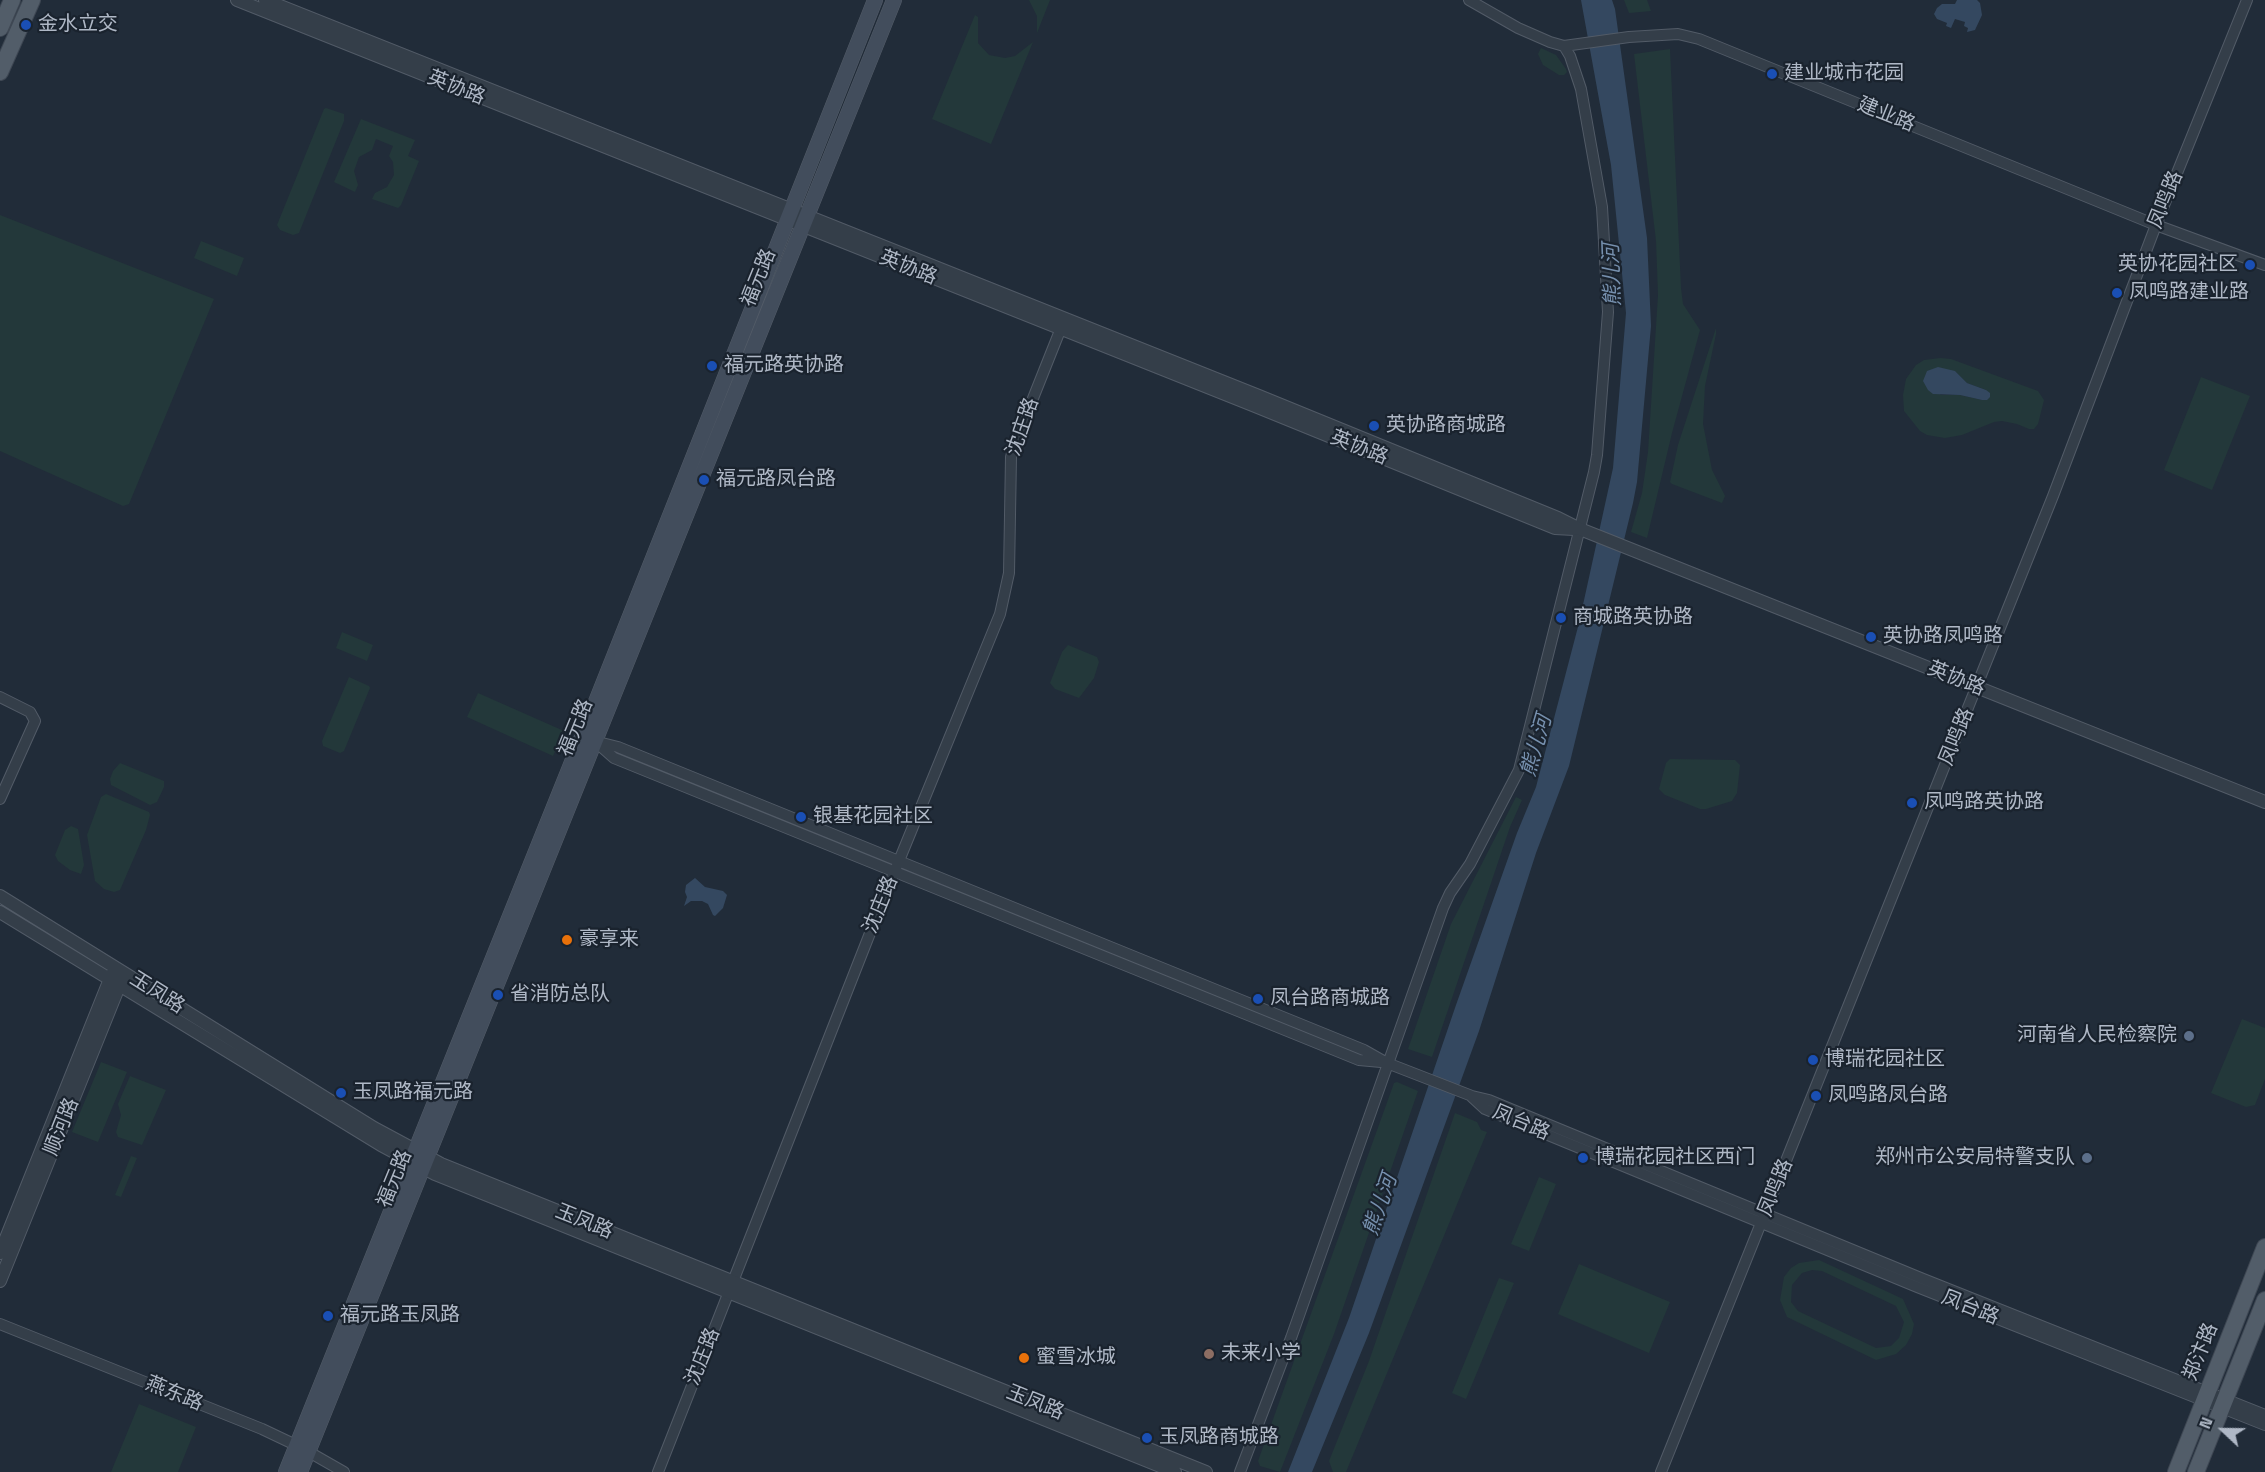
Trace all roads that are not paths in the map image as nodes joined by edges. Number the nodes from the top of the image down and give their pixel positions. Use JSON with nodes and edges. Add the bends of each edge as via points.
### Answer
{"nodes":[{"id":1,"x":12,"y":0,"type":"edge"},
{"id":2,"x":32,"y":0,"type":"edge"},
{"id":3,"x":237,"y":0,"type":"edge"},
{"id":4,"x":265,"y":0,"type":"edge"},
{"id":5,"x":874,"y":0,"type":"edge"},
{"id":6,"x":894,"y":0,"type":"edge"},
{"id":7,"x":1469,"y":0,"type":"edge"},
{"id":8,"x":2247,"y":0,"type":"edge"},
{"id":9,"x":0,"y":28,"type":"edge"},
{"id":10,"x":1564,"y":46,"type":"junction"},
{"id":11,"x":0,"y":72,"type":"edge"},
{"id":12,"x":788,"y":214,"type":"junction"},
{"id":13,"x":805,"y":221,"type":"junction"},
{"id":14,"x":2156,"y":225,"type":"junction"},
{"id":15,"x":2265,"y":265,"type":"edge"},
{"id":16,"x":1061,"y":328,"type":"junction"},
{"id":17,"x":1584,"y":531,"type":"junction"},
{"id":18,"x":1977,"y":687,"type":"junction"},
{"id":19,"x":0,"y":697,"type":"edge"},
{"id":20,"x":594,"y":741,"type":"junction"},
{"id":21,"x":0,"y":799,"type":"edge"},
{"id":22,"x":2265,"y":802,"type":"edge"},
{"id":23,"x":897,"y":866,"type":"junction"},
{"id":24,"x":0,"y":896,"type":"edge"},
{"id":25,"x":0,"y":912,"type":"edge"},
{"id":26,"x":120,"y":970,"type":"junction"},
{"id":27,"x":115,"y":983,"type":"junction"},
{"id":28,"x":1387,"y":1063,"type":"junction"},
{"id":29,"x":419,"y":1159,"type":"junction"},
{"id":30,"x":1763,"y":1218,"type":"junction"},
{"id":31,"x":2265,"y":1247,"type":"edge"},
{"id":32,"x":0,"y":1252,"type":"edge"},
{"id":33,"x":0,"y":1281,"type":"edge"},
{"id":34,"x":730,"y":1288,"type":"junction"},
{"id":35,"x":2265,"y":1300,"type":"edge"},
{"id":36,"x":0,"y":1324,"type":"edge"},
{"id":37,"x":2206,"y":1396,"type":"junction"},
{"id":38,"x":2224,"y":1403,"type":"junction"},
{"id":39,"x":2265,"y":1414,"type":"edge"},
{"id":40,"x":2265,"y":1425,"type":"edge"},
{"id":41,"x":303,"y":1448,"type":"junction"},
{"id":42,"x":286,"y":1472,"type":"edge"},
{"id":43,"x":300,"y":1472,"type":"edge"},
{"id":44,"x":344,"y":1472,"type":"edge"},
{"id":45,"x":658,"y":1472,"type":"edge"},
{"id":46,"x":1175,"y":1472,"type":"edge"},
{"id":47,"x":1206,"y":1472,"type":"edge"},
{"id":48,"x":1240,"y":1472,"type":"edge"},
{"id":49,"x":1661,"y":1472,"type":"edge"},
{"id":50,"x":2176,"y":1472,"type":"edge"},
{"id":51,"x":2196,"y":1472,"type":"edge"}],
"edges":[{"from":1,"to":9,"type":"main road"},
{"from":2,"to":11,"type":"main road"},
{"from":3,"to":12,"type":"street","name":"英协路"},
{"from":4,"to":12,"type":"street","name":"英协路"},
{"from":5,"to":12,"type":"main road","name":"福元路"},
{"from":6,"to":13,"type":"main road","name":"福元路"},
{"from":7,"to":10,"type":"street","name":"建业路","via":[[1518,28]]},
{"from":8,"to":14,"type":"street","name":"凤鸣路"},
{"from":10,"to":14,"type":"street","name":"建业路","via":[[1678,34],[1699,39]]},
{"from":10,"to":17,"type":"street","via":[[1581,89],[1602,207],[1608,312],[1597,455]]},
{"from":12,"to":13,"type":"street","name":"英协路"},
{"from":12,"to":29,"type":"main road","name":"福元路"},
{"from":13,"to":16,"type":"street","name":"英协路"},
{"from":13,"to":17,"type":"street","name":"英协路","via":[[1259,396]]},
{"from":13,"to":20,"type":"main road","name":"福元路"},
{"from":14,"to":15,"type":"street","name":"建业路"},
{"from":14,"to":18,"type":"street","name":"凤鸣路"},
{"from":16,"to":17,"type":"street","name":"英协路","via":[[1555,528]]},
{"from":16,"to":23,"type":"street","name":"沈庄路","via":[[1011,457],[1009,573],[1000,615]]},
{"from":17,"to":18,"type":"street","name":"英协路"},
{"from":17,"to":28,"type":"street","via":[[1519,770],[1447,900]]},
{"from":18,"to":22,"type":"street","name":"英协路"},
{"from":18,"to":30,"type":"street","name":"凤鸣路"},
{"from":19,"to":21,"type":"street","via":[[30,712],[35,721]]},
{"from":20,"to":23,"type":"street","name":"凤台路","via":[[615,758]]},
{"from":20,"to":29,"type":"main road","name":"福元路"},
{"from":23,"to":28,"type":"street","name":"凤台路","via":[[1359,1060]]},
{"from":23,"to":34,"type":"street","name":"沈庄路"},
{"from":24,"to":26,"type":"street","name":"玉凤路"},
{"from":25,"to":27,"type":"street","name":"玉凤路"},
{"from":26,"to":27,"type":"street","name":"顺河路"},
{"from":26,"to":29,"type":"street","name":"玉凤路"},
{"from":27,"to":29,"type":"street","name":"玉凤路"},
{"from":27,"to":32,"type":"street","name":"顺河路"},
{"from":27,"to":33,"type":"street","name":"顺河路"},
{"from":28,"to":30,"type":"street","name":"凤台路","via":[[1472,1096],[1485,1109]]},
{"from":28,"to":48,"type":"street"},
{"from":29,"to":34,"type":"street","name":"玉凤路","via":[[453,1183]]},
{"from":29,"to":41,"type":"main road","name":"福元路"},
{"from":30,"to":37,"type":"street","name":"凤台路"},
{"from":30,"to":49,"type":"street","name":"凤鸣路"},
{"from":31,"to":37,"type":"main road","name":"郑汴路"},
{"from":34,"to":45,"type":"street","name":"沈庄路"},
{"from":34,"to":46,"type":"street","name":"玉凤路"},
{"from":34,"to":47,"type":"street","name":"玉凤路"},
{"from":35,"to":38,"type":"main road","name":"郑汴路"},
{"from":36,"to":41,"type":"street","name":"燕东路"},
{"from":37,"to":38,"type":"street","name":"凤台路"},
{"from":37,"to":50,"type":"main road","name":"郑汴路"},
{"from":38,"to":39,"type":"street","name":"凤台路"},
{"from":38,"to":40,"type":"street","name":"凤台路"},
{"from":38,"to":51,"type":"main road","name":"郑汴路"},
{"from":41,"to":42,"type":"main road","name":"福元路"},
{"from":41,"to":43,"type":"main road","name":"福元路"},
{"from":41,"to":44,"type":"street","name":"燕东路"}]}
